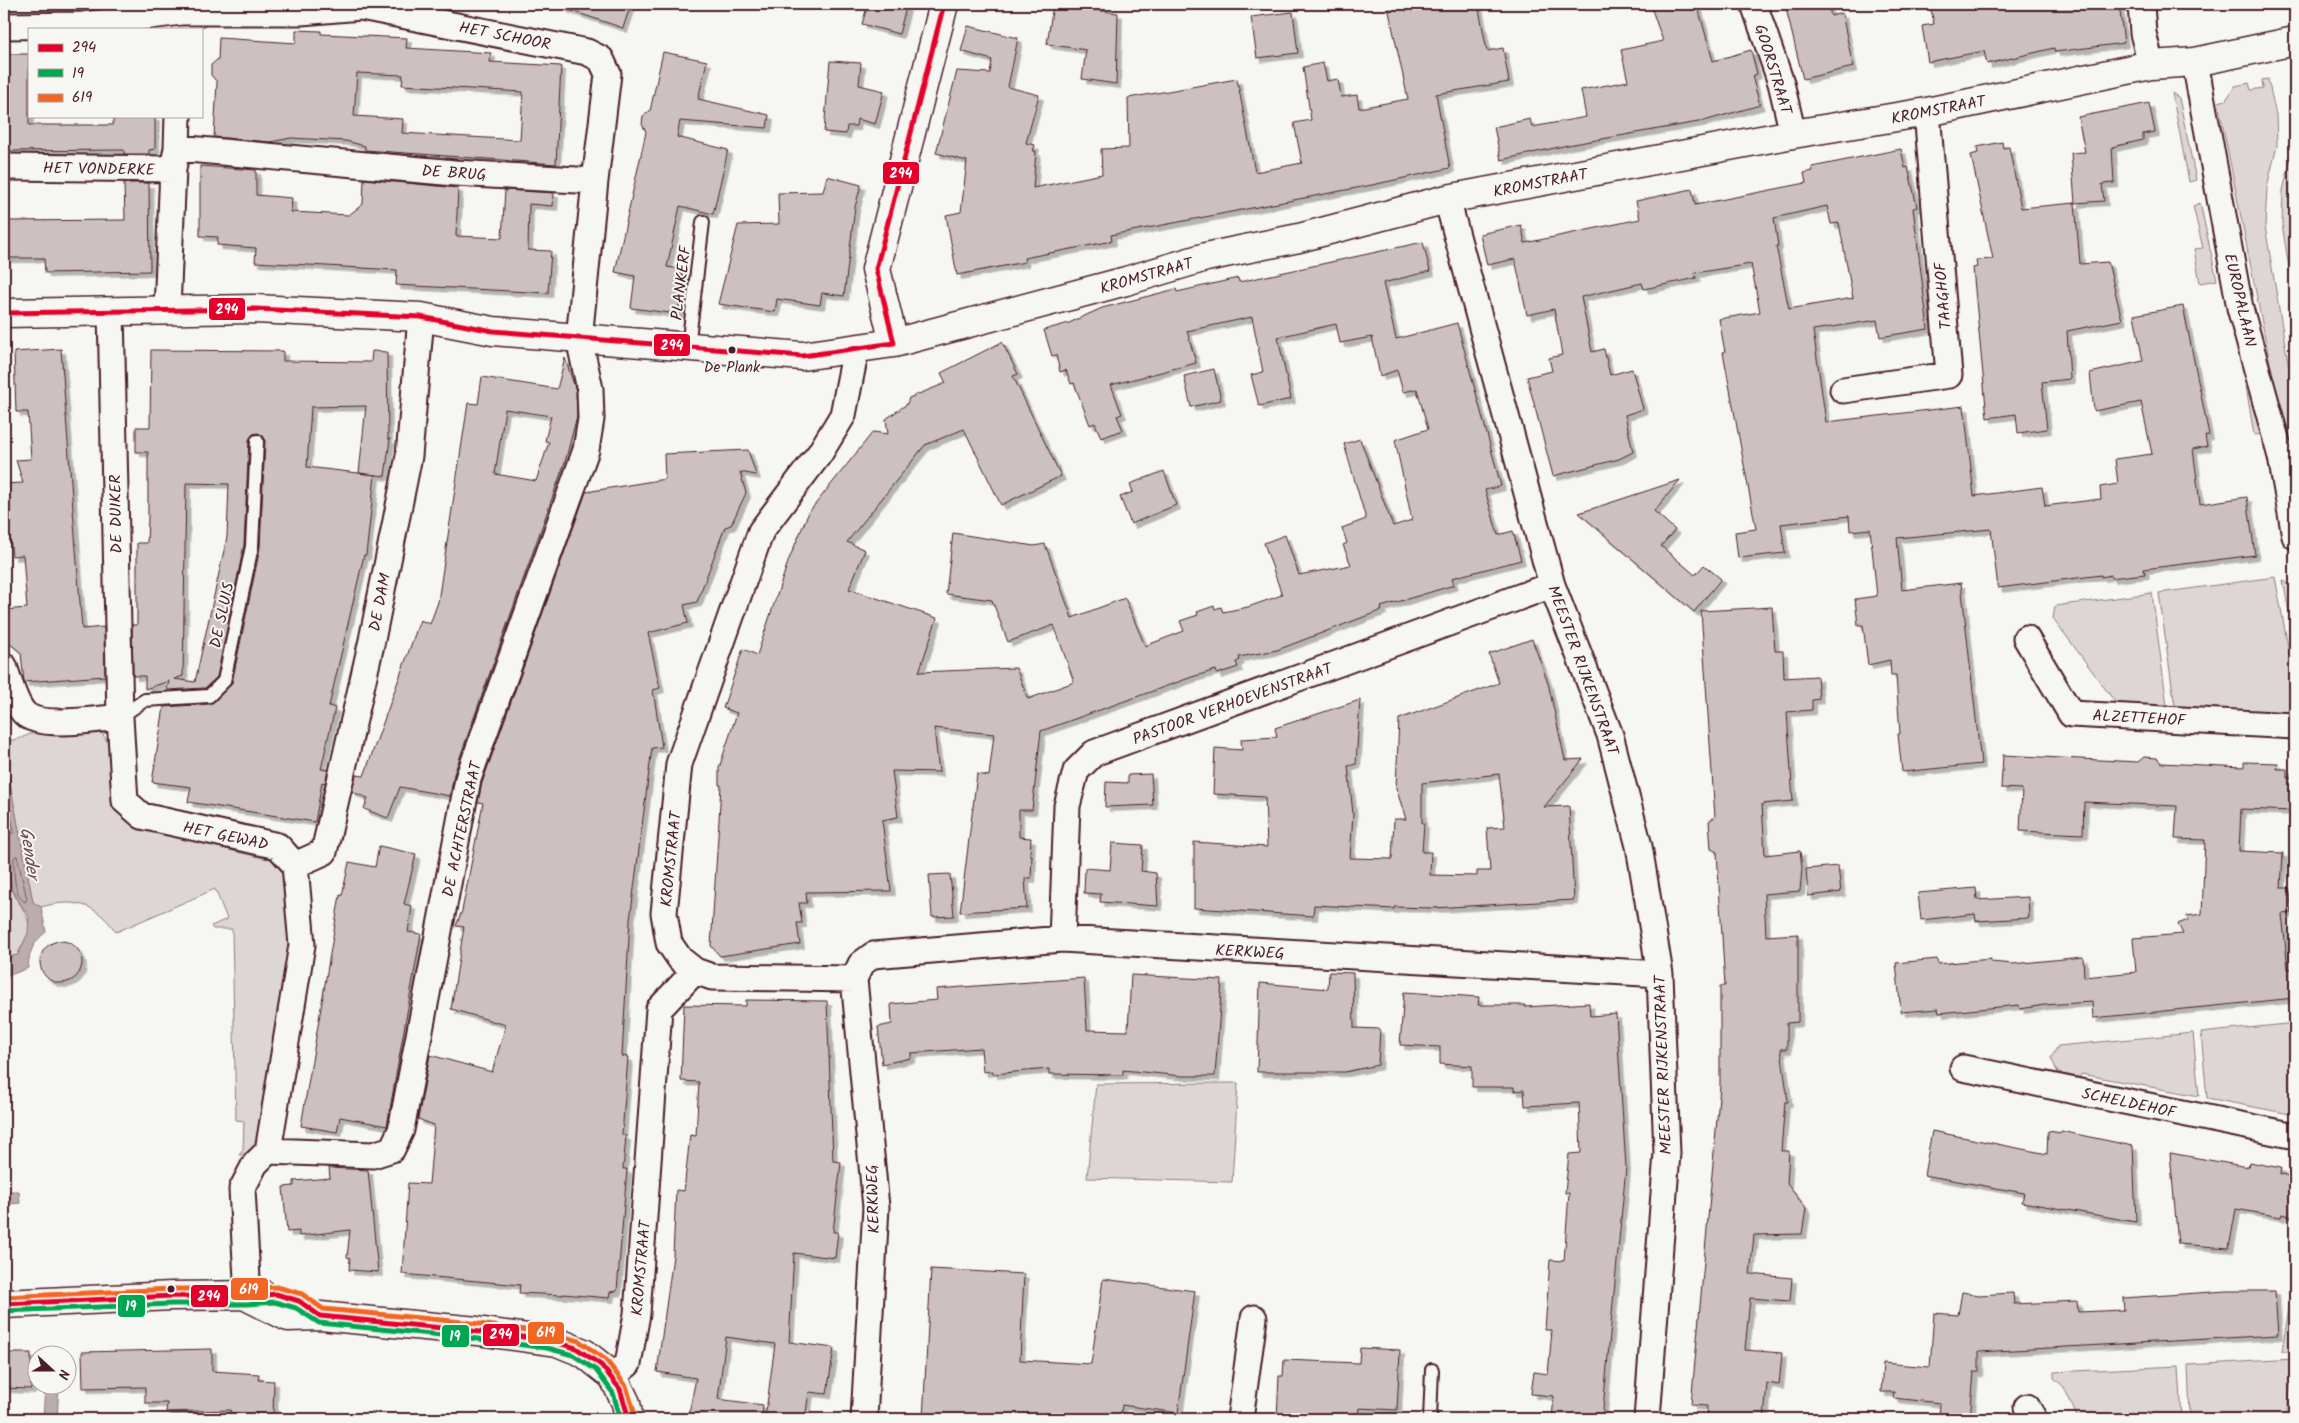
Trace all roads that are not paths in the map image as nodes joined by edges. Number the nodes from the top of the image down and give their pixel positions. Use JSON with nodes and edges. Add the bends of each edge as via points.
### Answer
{"nodes":[{"id":1,"x":944,"y":4,"type":"edge"},
{"id":2,"x":1754,"y":4,"type":"edge"},
{"id":3,"x":2141,"y":4,"type":"edge"},
{"id":4,"x":181,"y":20,"type":"edge"},
{"id":5,"x":4,"y":26,"type":"edge"},
{"id":6,"x":2295,"y":41,"type":"edge"},
{"id":7,"x":2195,"y":62,"type":"junction"},
{"id":8,"x":2152,"y":66,"type":"junction"},
{"id":9,"x":1927,"y":112,"type":"junction"},
{"id":10,"x":178,"y":118,"type":"edge"},
{"id":11,"x":1793,"y":134,"type":"junction"},
{"id":12,"x":175,"y":158,"type":"junction"},
{"id":13,"x":4,"y":167,"type":"edge"},
{"id":14,"x":594,"y":181,"type":"junction"},
{"id":15,"x":1448,"y":199,"type":"junction"},
{"id":16,"x":703,"y":222,"type":"dead end"},
{"id":17,"x":167,"y":310,"type":"junction"},
{"id":18,"x":111,"y":311,"type":"junction"},
{"id":19,"x":4,"y":313,"type":"edge"},
{"id":20,"x":422,"y":317,"type":"junction"},
{"id":21,"x":579,"y":339,"type":"junction"},
{"id":22,"x":894,"y":343,"type":"junction"},
{"id":23,"x":688,"y":348,"type":"junction"},
{"id":24,"x":856,"y":349,"type":"junction"},
{"id":25,"x":1843,"y":390,"type":"dead end"},
{"id":26,"x":256,"y":441,"type":"dead end"},
{"id":27,"x":2295,"y":536,"type":"edge"},
{"id":28,"x":1552,"y":585,"type":"junction"},
{"id":29,"x":2026,"y":638,"type":"dead end"},
{"id":30,"x":4,"y":666,"type":"edge"},
{"id":31,"x":120,"y":717,"type":"junction"},
{"id":32,"x":2295,"y":726,"type":"edge"},
{"id":33,"x":295,"y":865,"type":"junction"},
{"id":34,"x":1062,"y":939,"type":"junction"},
{"id":35,"x":695,"y":971,"type":"junction"},
{"id":36,"x":1660,"y":974,"type":"junction"},
{"id":37,"x":854,"y":979,"type":"junction"},
{"id":38,"x":1963,"y":1068,"type":"dead end"},
{"id":39,"x":2295,"y":1136,"type":"edge"},
{"id":40,"x":268,"y":1151,"type":"junction"},
{"id":41,"x":248,"y":1297,"type":"junction"},
{"id":42,"x":4,"y":1304,"type":"edge"},
{"id":43,"x":1254,"y":1318,"type":"dead end"},
{"id":44,"x":1432,"y":1370,"type":"dead end"},
{"id":45,"x":613,"y":1376,"type":"junction"},
{"id":46,"x":629,"y":1419,"type":"edge"},
{"id":47,"x":864,"y":1419,"type":"edge"},
{"id":48,"x":1240,"y":1419,"type":"edge"},
{"id":49,"x":1430,"y":1419,"type":"edge"},
{"id":50,"x":1646,"y":1419,"type":"edge"}],
"edges":[{"from":1,"to":22,"type":"street","via":[[876,268]]},
{"from":2,"to":11,"type":"street","name":"GOORSTRAAT","via":[[1781,83]]},
{"from":3,"to":8,"type":"street","via":[[2143,33]]},
{"from":4,"to":5,"type":"street","name":"HET SCHOOR"},
{"from":4,"to":14,"type":"street","name":"HET SCHOOR","via":[[361,7],[595,54],[606,66],[608,74]]},
{"from":6,"to":7,"type":"street","name":"KROMSTRAAT"},
{"from":7,"to":8,"type":"street","name":"KROMSTRAAT"},
{"from":7,"to":27,"type":"street","name":"EUROPALAAN","via":[[2240,308],[2281,457]]},
{"from":8,"to":9,"type":"street","name":"KROMSTRAAT"},
{"from":9,"to":11,"type":"street","name":"KROMSTRAAT"},
{"from":9,"to":25,"type":"street","name":"TAAGHOF","via":[[1949,375]]},
{"from":10,"to":12,"type":"street"},
{"from":11,"to":15,"type":"street","name":"KROMSTRAAT"},
{"from":12,"to":13,"type":"street","name":"HET VONDERKE"},
{"from":12,"to":14,"type":"street","name":"DE BRUG"},
{"from":12,"to":17,"type":"street","name":"HET VONDERKE"},
{"from":14,"to":21,"type":"street"},
{"from":15,"to":22,"type":"street","name":"KROMSTRAAT","via":[[1299,238],[1206,257]]},
{"from":15,"to":28,"type":"street","name":"MEESTER RIJKENSTRAAT"},
{"from":16,"to":23,"type":"lane","name":"PLANKERF"},
{"from":17,"to":18,"type":"street"},
{"from":17,"to":20,"type":"street","via":[[255,309]]},
{"from":18,"to":19,"type":"street"},
{"from":18,"to":31,"type":"street","name":"DE DUIKER"},
{"from":20,"to":21,"type":"street","via":[[492,331]]},
{"from":20,"to":33,"type":"street","name":"DE DAM","via":[[409,456],[324,852]]},
{"from":21,"to":23,"type":"street"},
{"from":21,"to":40,"type":"street","name":"DE ACHTERSTRAAT","via":[[590,389],[591,419],[586,450],[468,779],[401,1130],[392,1149],[373,1155]]},
{"from":22,"to":24,"type":"street"},
{"from":23,"to":24,"type":"street","via":[[802,356]]},
{"from":24,"to":35,"type":"street","name":"KROMSTRAAT","via":[[842,415],[820,453],[761,531],[679,764],[664,912],[668,943]]},
{"from":26,"to":31,"type":"lane","name":"DE SLUIS","via":[[252,546],[224,681],[209,696],[145,700]]},
{"from":28,"to":34,"type":"street","name":"PASTOOR VERHOEVENSTRAAT","via":[[1094,753],[1076,771],[1067,806]]},
{"from":28,"to":36,"type":"street","name":"MEESTER RIJKENSTRAAT","via":[[1610,736],[1639,846]]},
{"from":29,"to":32,"type":"street","name":"ALZETTEHOF","via":[[2071,714]]},
{"from":30,"to":31,"type":"street","via":[[23,712],[32,719],[44,722]]},
{"from":31,"to":33,"type":"street","name":"HET GEWAD","via":[[125,801],[142,816],[278,846]]},
{"from":33,"to":40,"type":"street","via":[[302,945]]},
{"from":34,"to":36,"type":"street","name":"KERKWEG"},
{"from":34,"to":37,"type":"street","name":"KERKWEG","via":[[873,954],[861,964]]},
{"from":35,"to":37,"type":"street","via":[[712,977]]},
{"from":35,"to":45,"type":"street","name":"KROMSTRAAT","via":[[659,1009],[637,1314],[628,1364]]},
{"from":36,"to":50,"type":"street","name":"MEESTER RIJKENSTRAAT","via":[[1667,1153]]},
{"from":37,"to":47,"type":"street","name":"KERKWEG","via":[[876,1206]]},
{"from":38,"to":39,"type":"street","name":"SCHELDEHOF"},
{"from":40,"to":41,"type":"street","via":[[255,1164],[242,1190]]},
{"from":41,"to":42,"type":"street"},
{"from":41,"to":45,"type":"street","via":[[276,1294],[299,1301],[320,1316],[557,1342],[584,1353]]},
{"from":43,"to":48,"type":"street"},
{"from":44,"to":49,"type":"lane"},
{"from":45,"to":46,"type":"street","via":[[626,1403]]}]}
